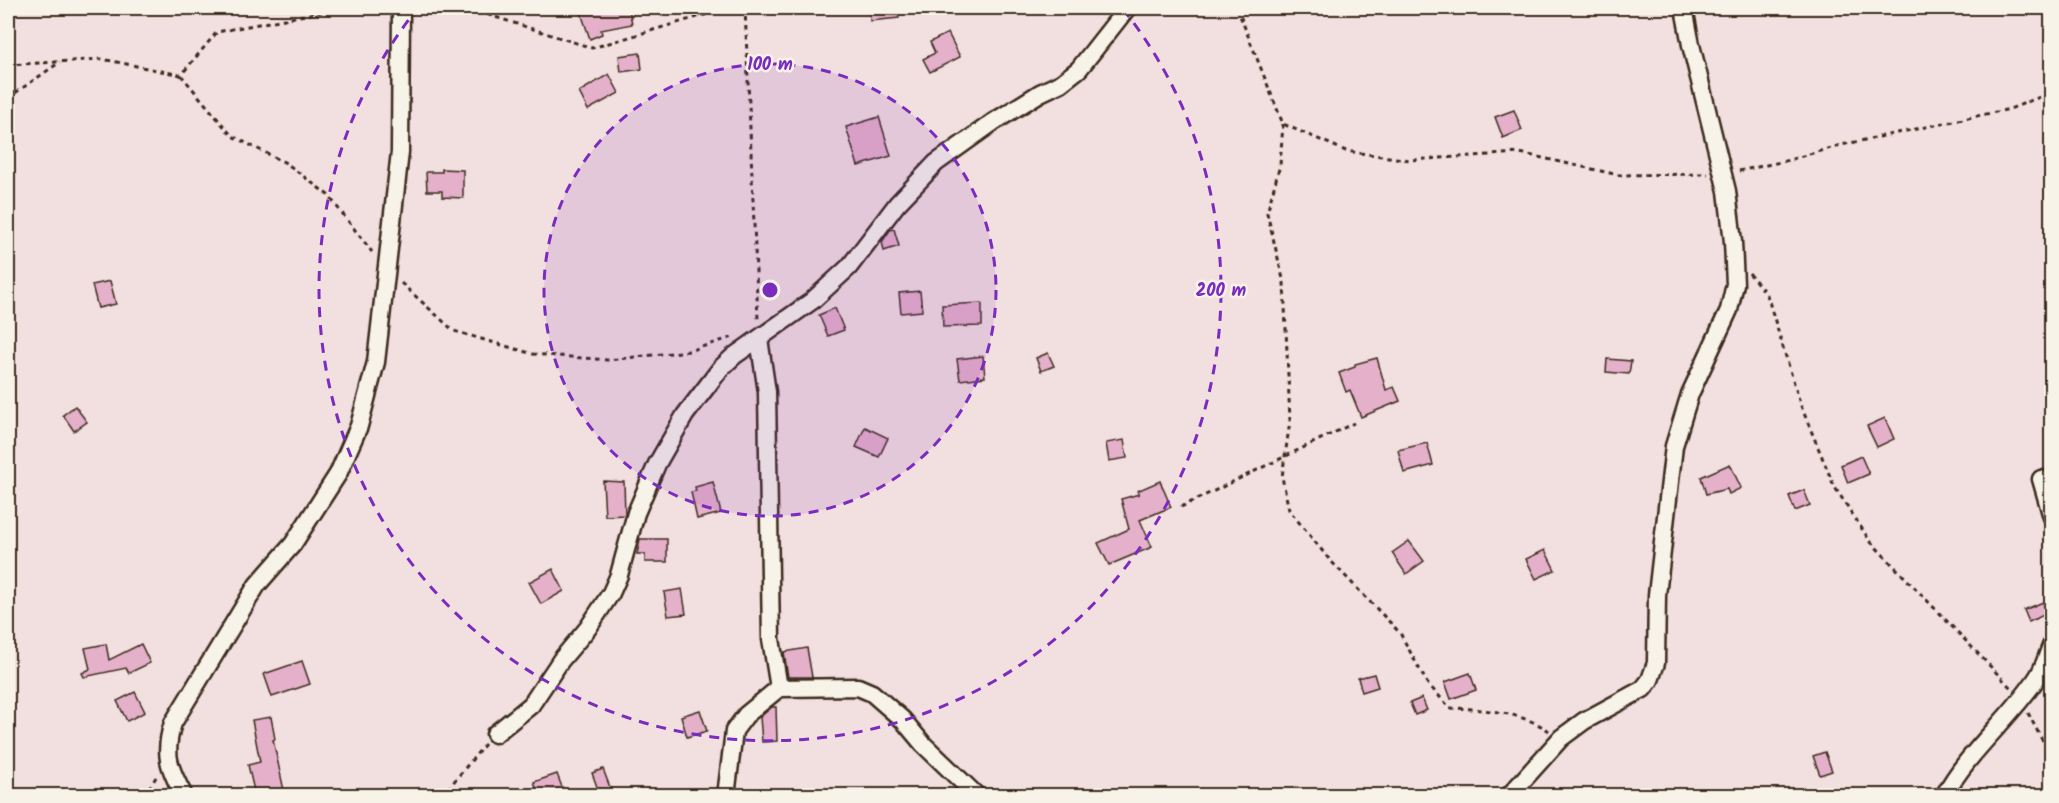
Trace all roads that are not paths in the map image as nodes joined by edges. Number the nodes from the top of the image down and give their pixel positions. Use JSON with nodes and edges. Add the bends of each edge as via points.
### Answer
{"nodes":[{"id":1,"x":401,"y":8,"type":"edge"},
{"id":2,"x":1127,"y":8,"type":"edge"},
{"id":3,"x":1684,"y":8,"type":"edge"},
{"id":4,"x":759,"y":339,"type":"junction"},
{"id":5,"x":2041,"y":479,"type":"dead end"},
{"id":6,"x":2052,"y":517,"type":"edge"},
{"id":7,"x":2052,"y":644,"type":"edge"},
{"id":8,"x":779,"y":688,"type":"junction"},
{"id":9,"x":495,"y":734,"type":"road end"},
{"id":10,"x":184,"y":795,"type":"edge"},
{"id":11,"x":726,"y":795,"type":"edge"},
{"id":12,"x":976,"y":795,"type":"edge"},
{"id":13,"x":1509,"y":795,"type":"edge"},
{"id":14,"x":1944,"y":795,"type":"edge"}],
"edges":[{"from":1,"to":10,"type":"street","via":[[400,152],[376,362],[359,426],[338,474],[293,544],[257,585],[173,723],[168,760]]},
{"from":2,"to":4,"type":"street","via":[[1079,69],[936,163],[897,204],[849,267],[812,301]]},
{"from":3,"to":13,"type":"street","via":[[1726,190],[1735,284],[1729,310],[1690,394],[1674,446],[1657,595],[1656,663],[1643,689],[1561,738]]},
{"from":4,"to":8,"type":"street","via":[[767,392],[771,639]]},
{"from":4,"to":9,"type":"street","via":[[721,368],[685,415],[657,464],[636,513],[611,592],[531,705]]},
{"from":5,"to":6,"type":"street"},
{"from":7,"to":14,"type":"street","via":[[2038,676],[1955,775]]},
{"from":8,"to":11,"type":"street","via":[[746,715],[734,731]]},
{"from":8,"to":12,"type":"street","via":[[858,687],[872,693]]}]}
